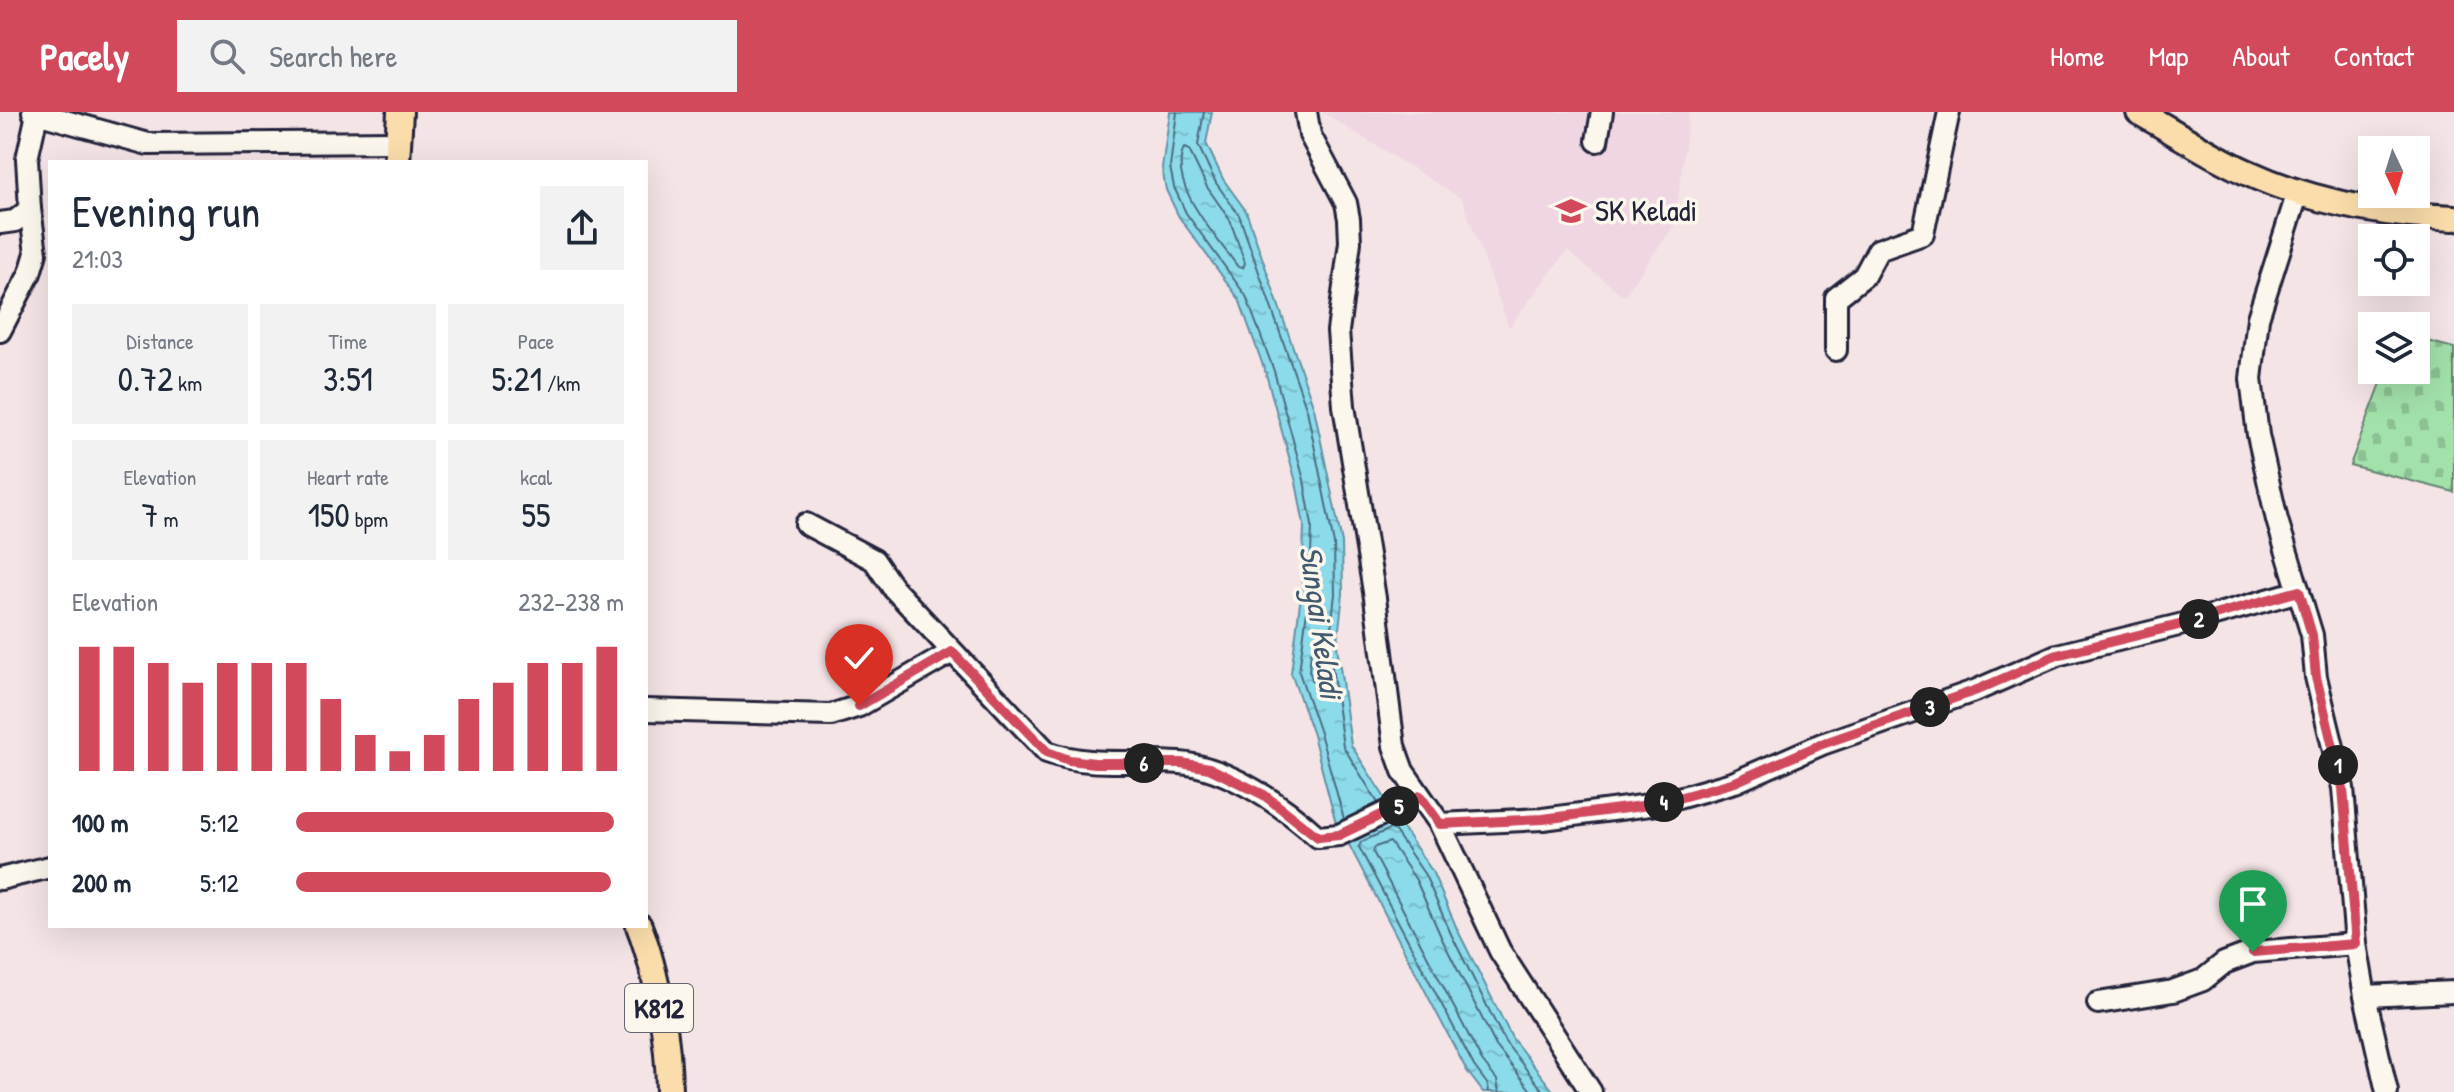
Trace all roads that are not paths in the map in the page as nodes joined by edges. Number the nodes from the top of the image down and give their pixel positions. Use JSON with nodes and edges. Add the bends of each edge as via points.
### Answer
{"nodes":[{"id":1,"x":400,"y":112,"type":"edge"},
{"id":2,"x":1306,"y":112,"type":"edge"},
{"id":3,"x":1602,"y":112,"type":"edge"},
{"id":4,"x":1949,"y":112,"type":"edge"},
{"id":5,"x":2139,"y":112,"type":"edge"},
{"id":6,"x":35,"y":113,"type":"edge"},
{"id":7,"x":1597,"y":141,"type":"dead end"},
{"id":8,"x":397,"y":152,"type":"edge"},
{"id":9,"x":2298,"y":192,"type":"junction"},
{"id":10,"x":30,"y":209,"type":"junction"},
{"id":11,"x":2454,"y":218,"type":"edge"},
{"id":12,"x":0,"y":223,"type":"edge"},
{"id":13,"x":0,"y":331,"type":"edge"},
{"id":14,"x":1836,"y":350,"type":"dead end"},
{"id":15,"x":806,"y":524,"type":"dead end"},
{"id":16,"x":2299,"y":591,"type":"junction"},
{"id":17,"x":952,"y":652,"type":"junction"},
{"id":18,"x":648,"y":710,"type":"edge"},
{"id":19,"x":1420,"y":796,"type":"junction"},
{"id":20,"x":1440,"y":824,"type":"junction"},
{"id":21,"x":48,"y":867,"type":"edge"},
{"id":22,"x":0,"y":879,"type":"edge"},
{"id":23,"x":640,"y":928,"type":"edge"},
{"id":24,"x":2356,"y":944,"type":"junction"},
{"id":25,"x":2454,"y":992,"type":"edge"},
{"id":26,"x":2365,"y":996,"type":"junction"},
{"id":27,"x":2098,"y":1003,"type":"dead end"},
{"id":28,"x":669,"y":1092,"type":"edge"},
{"id":29,"x":1591,"y":1092,"type":"edge"},
{"id":30,"x":2387,"y":1092,"type":"edge"}],
"edges":[{"from":1,"to":8,"type":"main road"},
{"from":2,"to":19,"type":"street","via":[[1310,135],[1346,203],[1349,219],[1338,331],[1344,406],[1394,746]]},
{"from":3,"to":7,"type":"street"},
{"from":4,"to":14,"type":"street","via":[[1923,234],[1878,250],[1864,276],[1836,298]]},
{"from":5,"to":9,"type":"main road","via":[[2246,171]]},
{"from":6,"to":8,"type":"street","via":[[148,144]]},
{"from":6,"to":10,"type":"street","via":[[27,159]]},
{"from":9,"to":11,"type":"main road","via":[[2418,217]]},
{"from":9,"to":16,"type":"street","via":[[2258,318],[2251,379],[2277,520]]},
{"from":10,"to":12,"type":"street","via":[[15,221]]},
{"from":10,"to":13,"type":"street","via":[[36,253]]},
{"from":15,"to":17,"type":"street","via":[[874,560]]},
{"from":16,"to":20,"type":"street","via":[[2057,655],[1735,782],[1657,804],[1543,819]]},
{"from":16,"to":24,"type":"street","via":[[2343,788]]},
{"from":17,"to":18,"type":"street","via":[[859,706],[831,715]]},
{"from":17,"to":19,"type":"street","via":[[1047,752],[1095,763],[1209,768],[1264,795],[1318,837],[1339,835]]},
{"from":19,"to":20,"type":"street"},
{"from":20,"to":29,"type":"street","via":[[1500,951]]},
{"from":21,"to":22,"type":"street"},
{"from":23,"to":28,"type":"main road","number":"K812","via":[[654,972]]},
{"from":24,"to":26,"type":"street"},
{"from":24,"to":27,"type":"street","via":[[2253,952],[2173,991]]},
{"from":25,"to":26,"type":"street"},
{"from":26,"to":30,"type":"street"}]}
